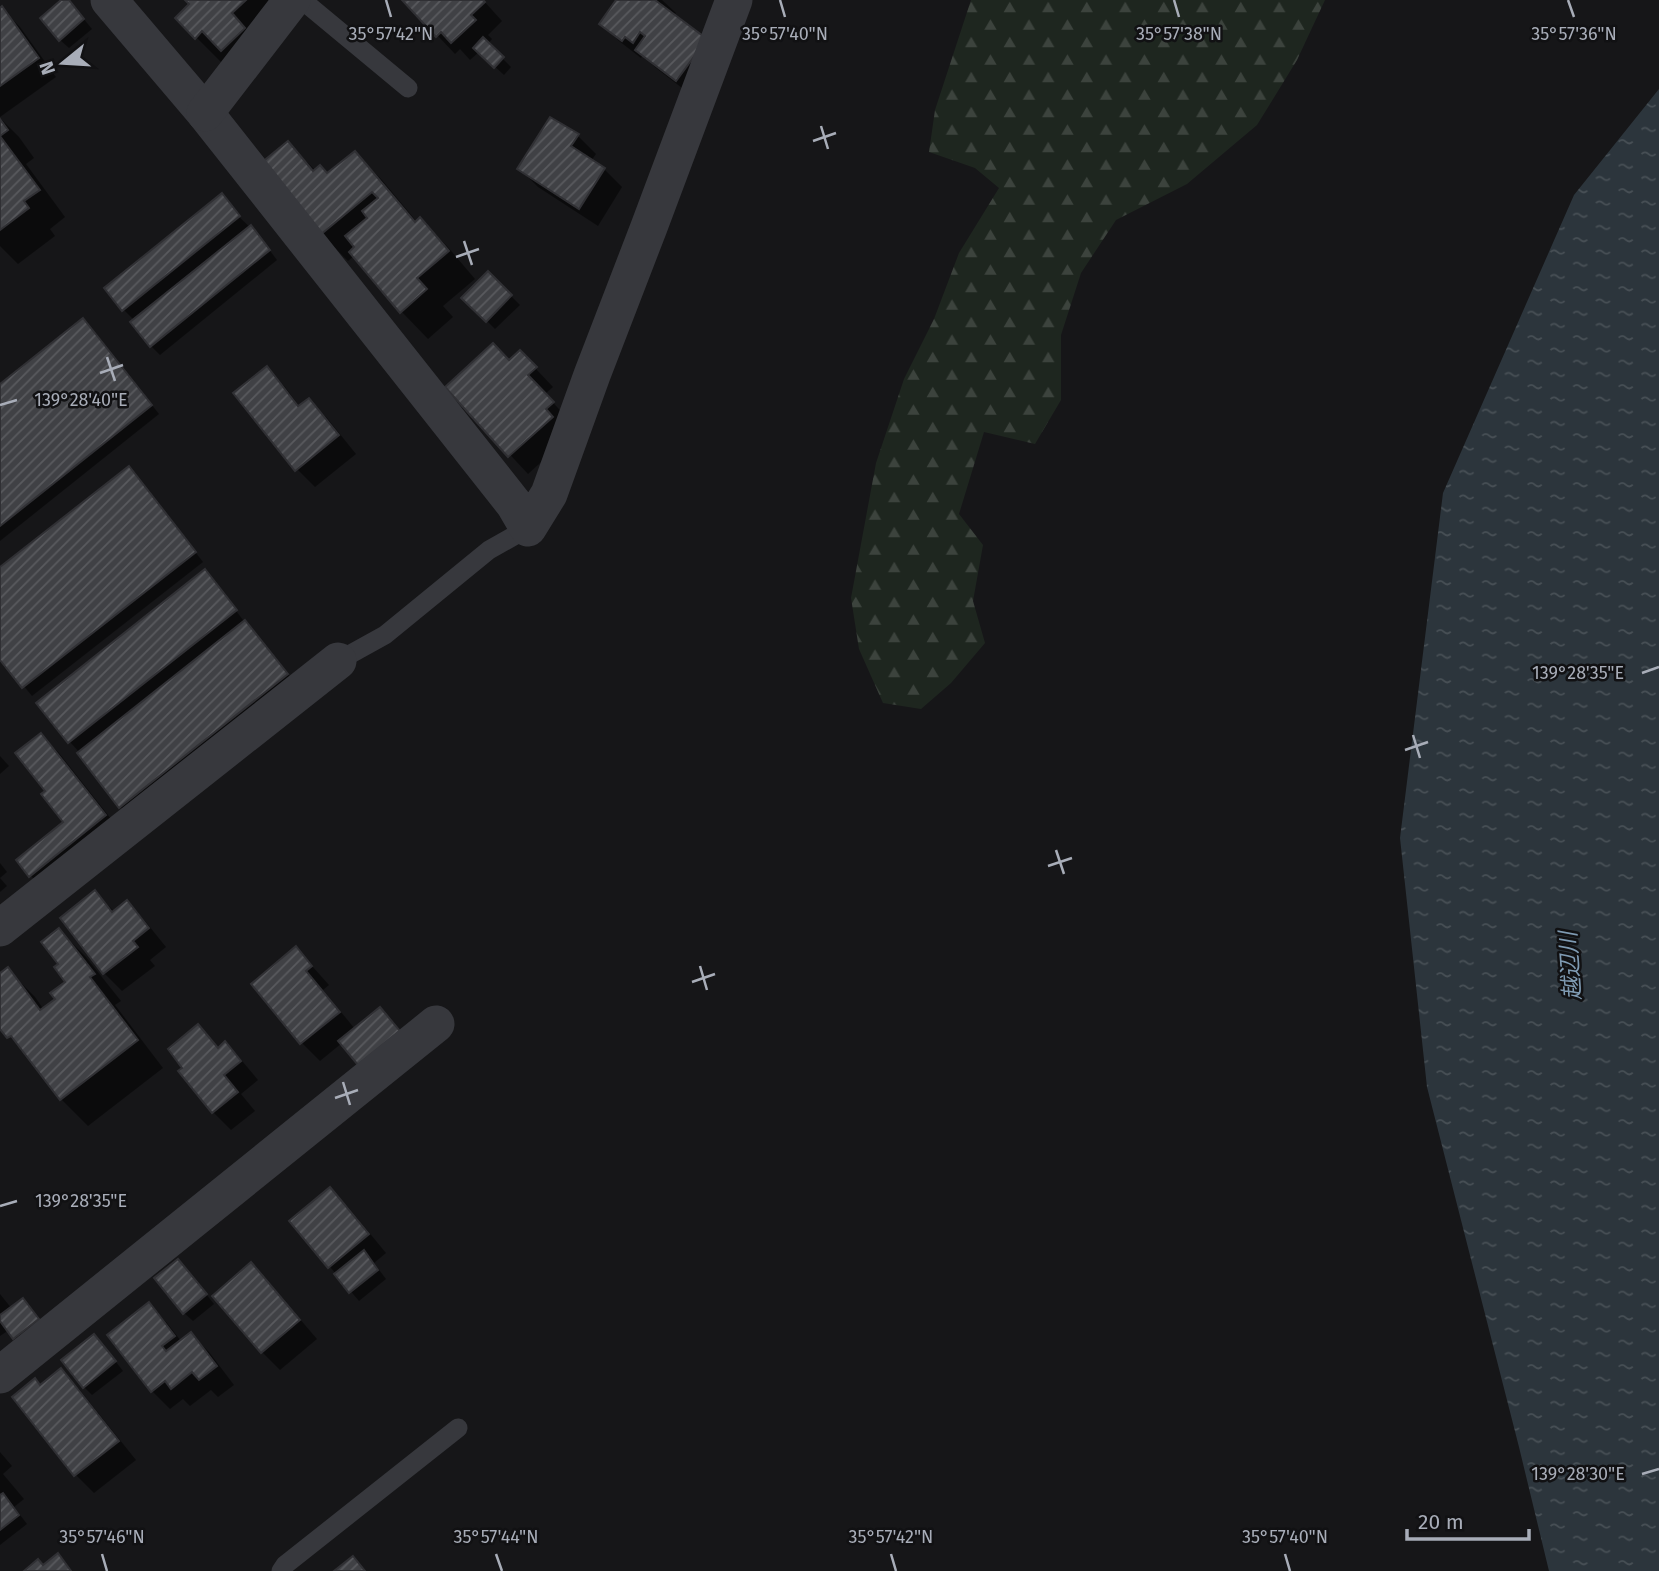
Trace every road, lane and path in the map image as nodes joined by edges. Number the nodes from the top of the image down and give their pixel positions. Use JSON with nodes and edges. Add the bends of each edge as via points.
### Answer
{"nodes":[{"id":1,"x":109,"y":0,"type":"edge"},
{"id":2,"x":292,"y":0,"type":"edge"},
{"id":3,"x":302,"y":0,"type":"edge"},
{"id":4,"x":734,"y":0,"type":"edge"},
{"id":5,"x":408,"y":89,"type":"dead end"},
{"id":6,"x":205,"y":113,"type":"junction"},
{"id":7,"x":528,"y":528,"type":"junction"},
{"id":8,"x":338,"y":661,"type":"joint"},
{"id":9,"x":0,"y":928,"type":"edge"},
{"id":10,"x":436,"y":1024,"type":"dead end"},
{"id":11,"x":0,"y":1375,"type":"edge"},
{"id":12,"x":458,"y":1429,"type":"dead end"},
{"id":13,"x":281,"y":1571,"type":"edge"}],
"edges":[{"from":1,"to":6,"type":"street"},
{"from":2,"to":6,"type":"street"},
{"from":3,"to":5,"type":"lane"},
{"from":4,"to":7,"type":"street","via":[[549,494]]},
{"from":6,"to":7,"type":"street","via":[[514,504]]},
{"from":7,"to":8,"type":"lane","via":[[489,550],[384,635]]},
{"from":8,"to":9,"type":"street"},
{"from":10,"to":11,"type":"street"},
{"from":12,"to":13,"type":"lane"}]}
